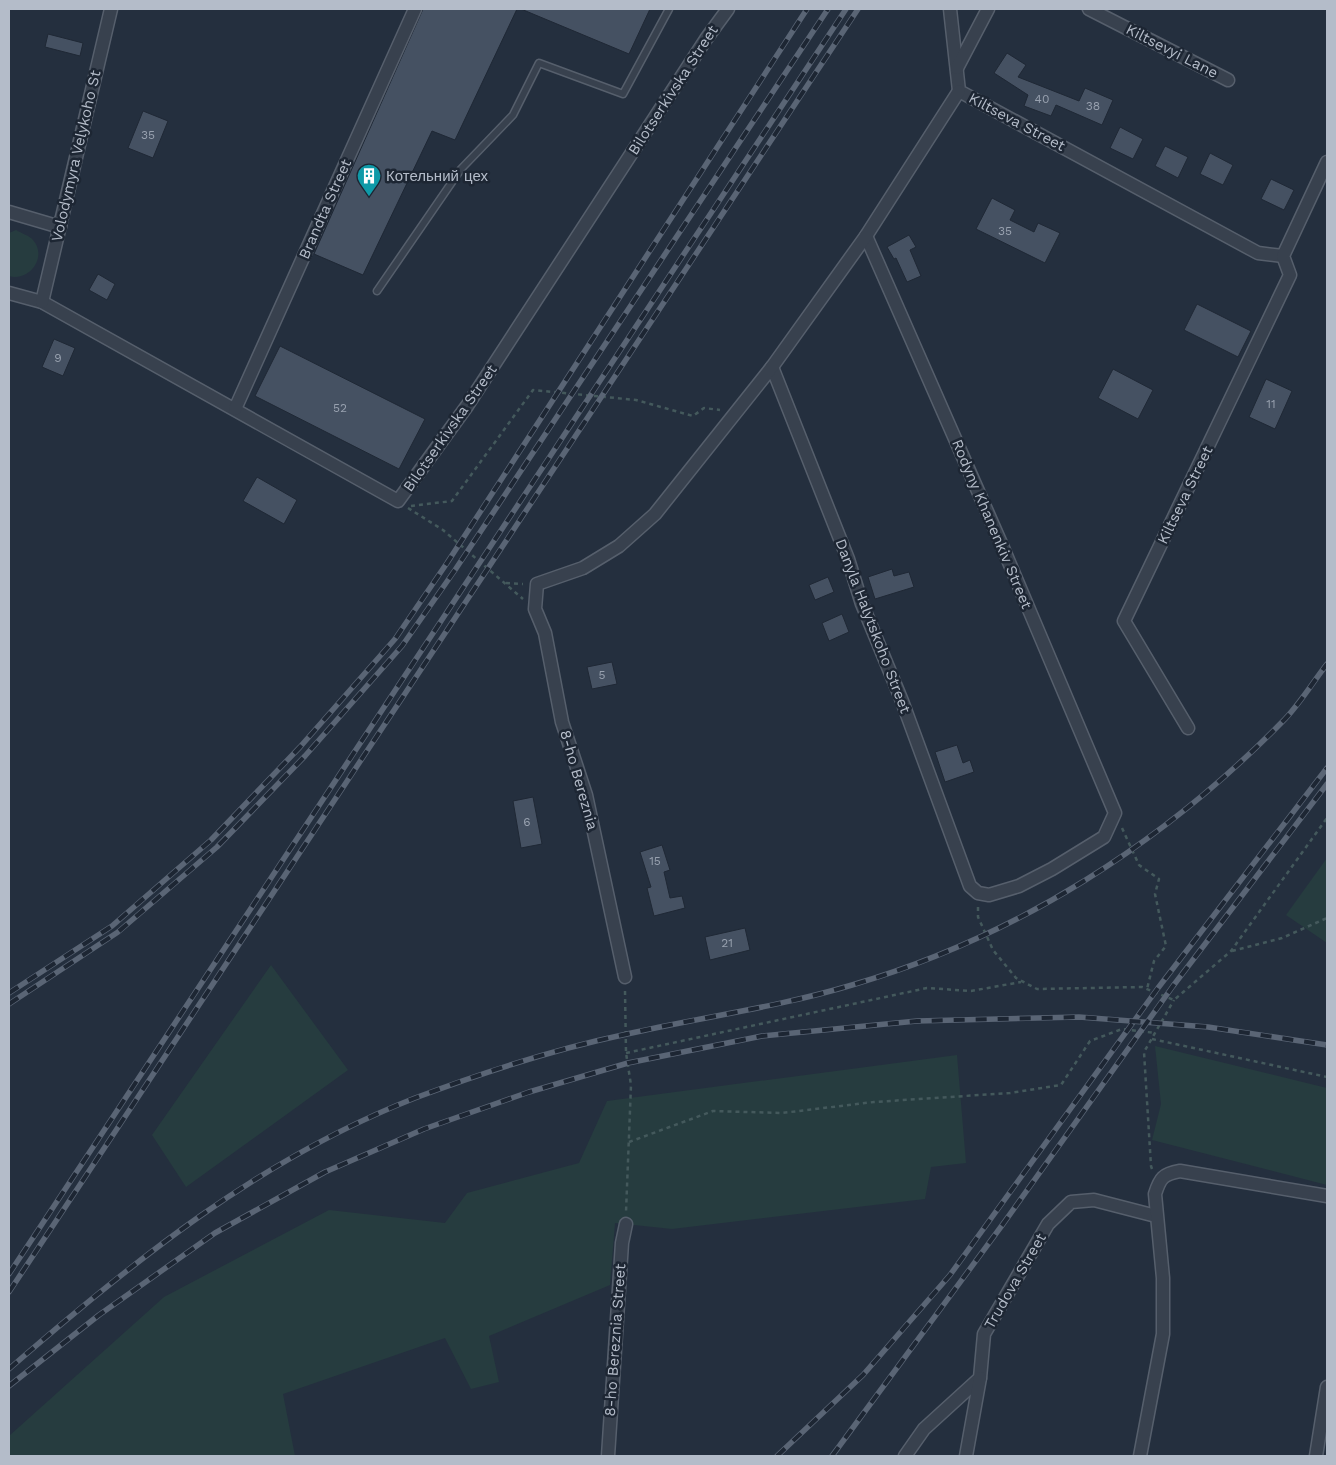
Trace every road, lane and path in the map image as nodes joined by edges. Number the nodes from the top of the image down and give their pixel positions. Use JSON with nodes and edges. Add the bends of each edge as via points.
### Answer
{"nodes":[{"id":1,"x":111,"y":9,"type":"edge"},
{"id":2,"x":415,"y":9,"type":"edge"},
{"id":3,"x":669,"y":9,"type":"edge"},
{"id":4,"x":728,"y":9,"type":"edge"},
{"id":5,"x":950,"y":9,"type":"edge"},
{"id":6,"x":988,"y":9,"type":"edge"},
{"id":7,"x":1089,"y":9,"type":"edge"},
{"id":8,"x":957,"y":68,"type":"junction"},
{"id":9,"x":1228,"y":80,"type":"dead end"},
{"id":10,"x":959,"y":91,"type":"junction"},
{"id":11,"x":1327,"y":162,"type":"edge"},
{"id":12,"x":9,"y":212,"type":"edge"},
{"id":13,"x":60,"y":227,"type":"junction"},
{"id":14,"x":866,"y":236,"type":"junction"},
{"id":15,"x":1283,"y":256,"type":"junction"},
{"id":16,"x":377,"y":292,"type":"dead end"},
{"id":17,"x":9,"y":293,"type":"edge"},
{"id":18,"x":42,"y":302,"type":"junction"},
{"id":19,"x":772,"y":367,"type":"junction"},
{"id":20,"x":235,"y":409,"type":"junction"},
{"id":21,"x":737,"y":411,"type":"junction"},
{"id":22,"x":402,"y":504,"type":"junction"},
{"id":23,"x":505,"y":583,"type":"junction"},
{"id":24,"x":537,"y":584,"type":"junction"},
{"id":25,"x":535,"y":609,"type":"junction"},
{"id":26,"x":1188,"y":728,"type":"dead end"},
{"id":27,"x":1115,"y":813,"type":"junction"},
{"id":28,"x":1327,"y":818,"type":"edge"},
{"id":29,"x":974,"y":889,"type":"junction"},
{"id":30,"x":1327,"y":918,"type":"edge"},
{"id":31,"x":1231,"y":951,"type":"junction"},
{"id":32,"x":625,"y":976,"type":"joint"},
{"id":33,"x":1022,"y":981,"type":"junction"},
{"id":34,"x":1147,"y":988,"type":"junction"},
{"id":35,"x":1174,"y":1000,"type":"junction"},
{"id":36,"x":1155,"y":1033,"type":"junction"},
{"id":37,"x":1152,"y":1038,"type":"junction"},
{"id":38,"x":626,"y":1052,"type":"junction"},
{"id":39,"x":1327,"y":1077,"type":"edge"},
{"id":40,"x":629,"y":1142,"type":"junction"},
{"id":41,"x":1159,"y":1181,"type":"junction"},
{"id":42,"x":1327,"y":1196,"type":"edge"},
{"id":43,"x":1156,"y":1216,"type":"junction"},
{"id":44,"x":626,"y":1224,"type":"joint"},
{"id":45,"x":980,"y":1378,"type":"junction"},
{"id":46,"x":1327,"y":1387,"type":"edge"},
{"id":47,"x":608,"y":1456,"type":"edge"},
{"id":48,"x":905,"y":1456,"type":"edge"},
{"id":49,"x":966,"y":1456,"type":"edge"},
{"id":50,"x":1140,"y":1456,"type":"edge"},
{"id":51,"x":1316,"y":1456,"type":"edge"}],
"edges":[{"from":1,"to":13,"type":"street","name":"Volodymyra Velykoho St"},
{"from":2,"to":20,"type":"street","name":"Brandta Street"},
{"from":3,"to":16,"type":"lane","via":[[622,94],[539,63],[513,116],[461,170]]},
{"from":4,"to":22,"type":"street","name":"Bilotserkivska Street"},
{"from":5,"to":8,"type":"street","name":"Kiltseva Street"},
{"from":6,"to":8,"type":"street"},
{"from":7,"to":9,"type":"street","name":"Kiltsevyi Lane"},
{"from":8,"to":10,"type":"street","name":"Kiltseva Street"},
{"from":10,"to":14,"type":"street"},
{"from":10,"to":15,"type":"street","name":"Kiltseva Street","via":[[1258,254]]},
{"from":11,"to":15,"type":"street"},
{"from":12,"to":13,"type":"street"},
{"from":13,"to":18,"type":"street","name":"Volodymyra Velykoho St"},
{"from":14,"to":19,"type":"street"},
{"from":14,"to":27,"type":"street","name":"Rodyny Khanenkiv Street"},
{"from":15,"to":26,"type":"street","name":"Kiltseva Street","via":[[1290,275],[1124,621]]},
{"from":17,"to":18,"type":"street","name":"Bilotserkivska Street"},
{"from":18,"to":20,"type":"street","name":"Bilotserkivska Street"},
{"from":19,"to":21,"type":"street"},
{"from":19,"to":29,"type":"street","name":"Danyla Halytskoho Street"},
{"from":20,"to":22,"type":"street","name":"Bilotserkivska Street"},
{"from":21,"to":22,"type":"path","via":[[704,408],[693,416],[636,400],[533,390],[452,501]]},
{"from":21,"to":24,"type":"street","via":[[655,514],[626,540],[583,568]]},
{"from":22,"to":23,"type":"path","via":[[443,530]]},
{"from":23,"to":24,"type":"path"},
{"from":23,"to":25,"type":"path"},
{"from":24,"to":25,"type":"street","name":"8-ho Bereznia"},
{"from":25,"to":32,"type":"street","name":"8-ho Bereznia","via":[[545,633],[562,722],[586,795]]},
{"from":27,"to":29,"type":"street","via":[[1104,837],[1019,886],[990,895]]},
{"from":27,"to":34,"type":"path","via":[[1139,865],[1159,879],[1155,894],[1166,946],[1154,961]]},
{"from":28,"to":31,"type":"path"},
{"from":29,"to":33,"type":"path","via":[[978,917],[993,950]]},
{"from":30,"to":31,"type":"path","via":[[1282,938]]},
{"from":31,"to":35,"type":"path"},
{"from":32,"to":38,"type":"path"},
{"from":33,"to":34,"type":"path","via":[[1037,988]]},
{"from":33,"to":38,"type":"path","via":[[971,990],[927,988]]},
{"from":34,"to":35,"type":"path"},
{"from":35,"to":36,"type":"path"},
{"from":36,"to":37,"type":"path"},
{"from":36,"to":40,"type":"path","via":[[1122,1029],[1090,1041],[1061,1085],[1010,1093],[874,1102],[782,1113],[713,1112]]},
{"from":37,"to":39,"type":"path"},
{"from":37,"to":41,"type":"path","via":[[1144,1052],[1151,1166]]},
{"from":38,"to":40,"type":"path","via":[[631,1085]]},
{"from":40,"to":44,"type":"path"},
{"from":41,"to":42,"type":"street","via":[[1168,1173],[1180,1171]]},
{"from":41,"to":43,"type":"street","via":[[1155,1194]]},
{"from":43,"to":45,"type":"street","name":"Trudova Street","via":[[1094,1200],[1071,1202],[1048,1224],[984,1334]]},
{"from":43,"to":50,"type":"street","via":[[1163,1278],[1163,1334]]},
{"from":44,"to":47,"type":"street","name":"8-ho Bereznia Street","via":[[622,1243]]},
{"from":45,"to":48,"type":"street","via":[[924,1429]]},
{"from":45,"to":49,"type":"street","name":"Trudova Street"},
{"from":46,"to":51,"type":"street"}]}
